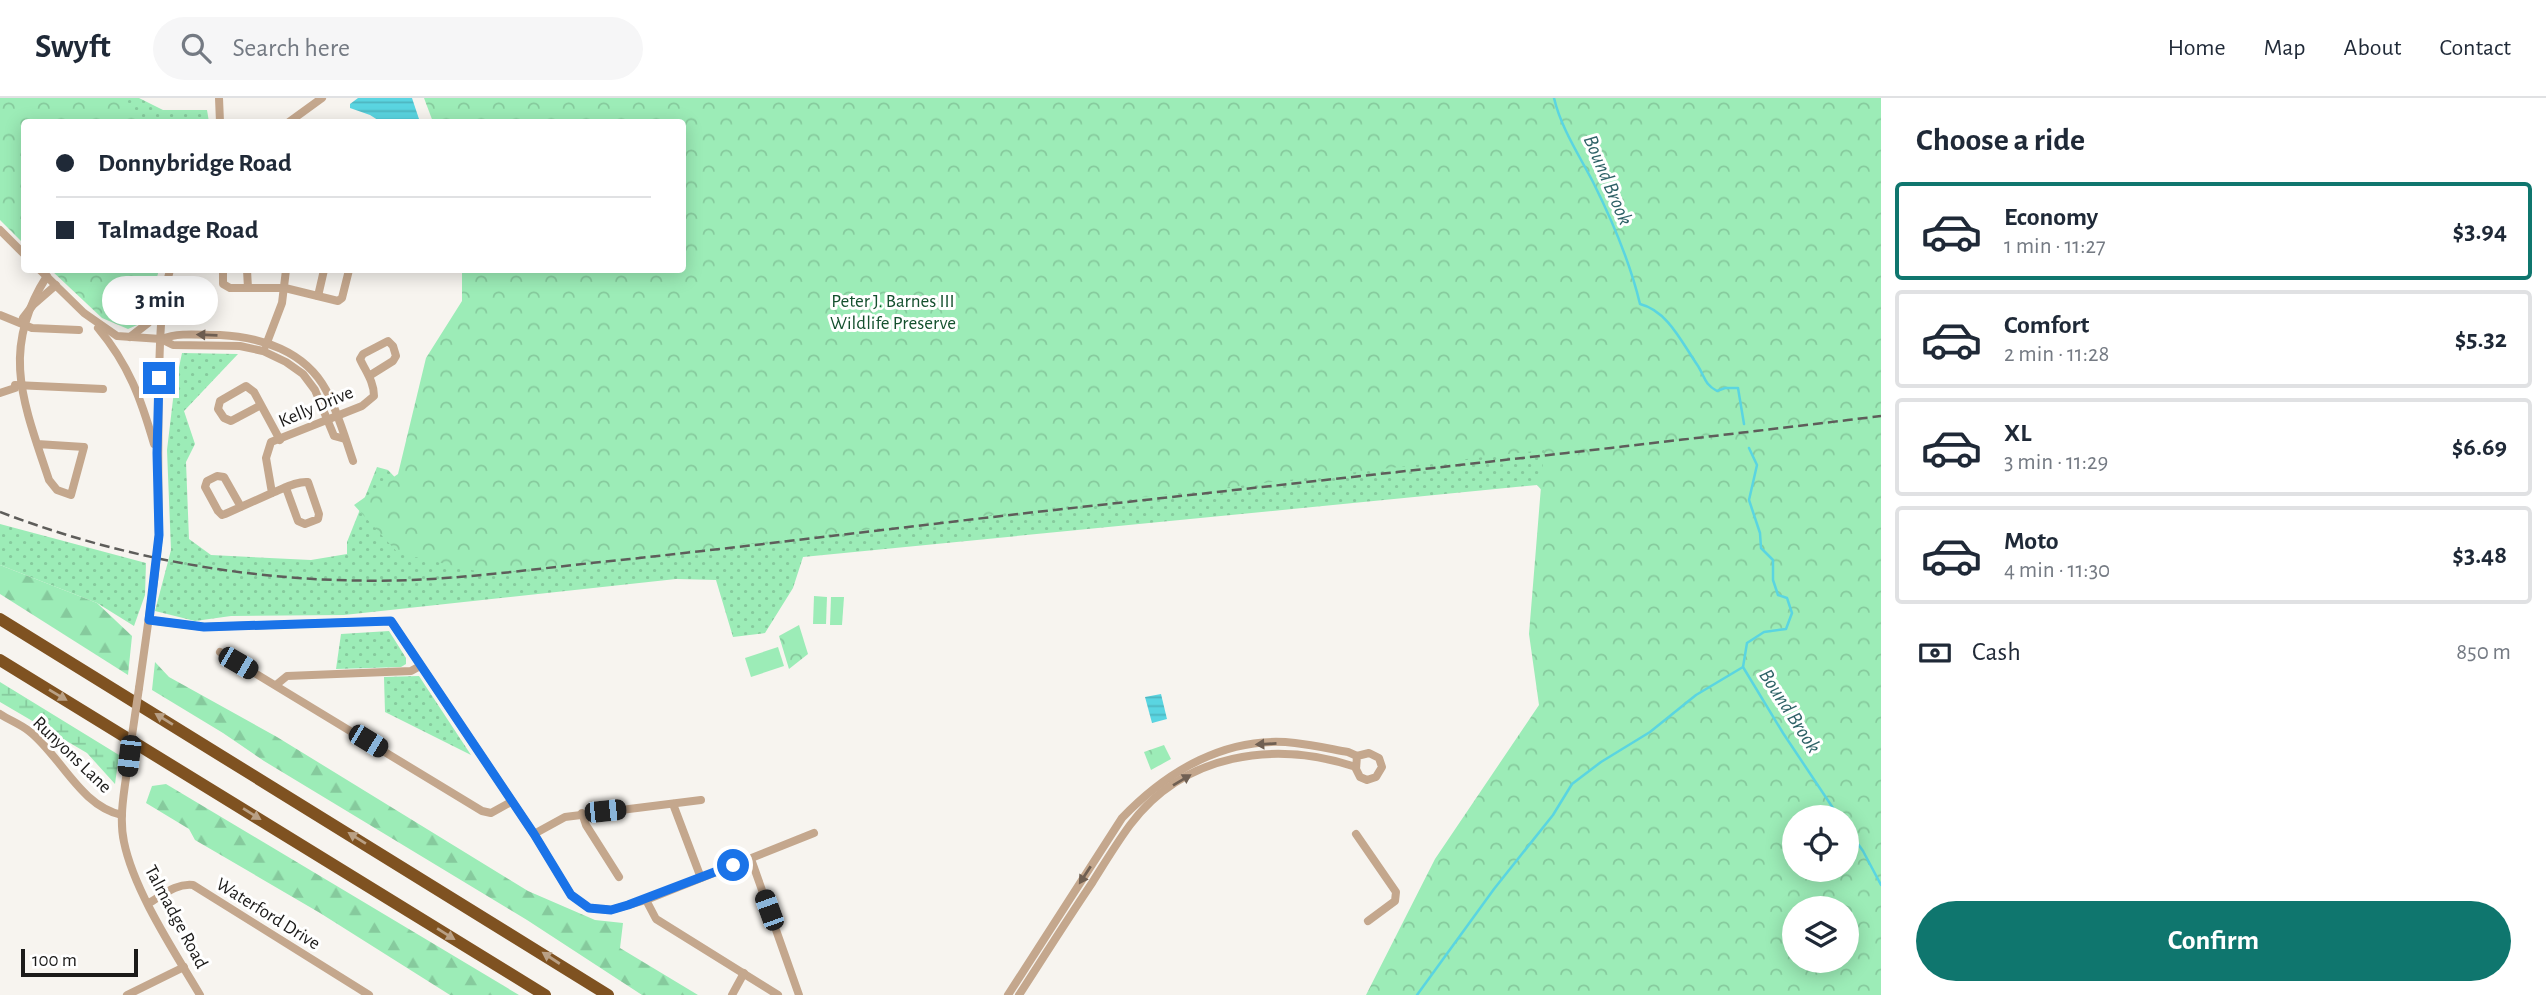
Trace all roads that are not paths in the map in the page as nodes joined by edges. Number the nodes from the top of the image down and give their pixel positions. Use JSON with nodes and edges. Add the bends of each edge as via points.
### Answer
{"nodes":[{"id":1,"x":219,"y":98,"type":"edge"},
{"id":2,"x":322,"y":98,"type":"edge"},
{"id":3,"x":220,"y":119,"type":"edge"},
{"id":4,"x":293,"y":119,"type":"edge"},
{"id":5,"x":0,"y":230,"type":"edge"},
{"id":6,"x":21,"y":251,"type":"edge"},
{"id":7,"x":43,"y":273,"type":"edge"},
{"id":8,"x":169,"y":273,"type":"edge"},
{"id":9,"x":223,"y":273,"type":"edge"},
{"id":10,"x":247,"y":273,"type":"edge"},
{"id":11,"x":286,"y":273,"type":"edge"},
{"id":12,"x":323,"y":273,"type":"edge"},
{"id":13,"x":348,"y":273,"type":"edge"},
{"id":14,"x":56,"y":285,"type":"junction"},
{"id":15,"x":248,"y":288,"type":"junction"},
{"id":16,"x":285,"y":288,"type":"junction"},
{"id":17,"x":318,"y":296,"type":"junction"},
{"id":18,"x":162,"y":297,"type":"junction"},
{"id":19,"x":84,"y":313,"type":"junction"},
{"id":20,"x":0,"y":315,"type":"edge"},
{"id":21,"x":19,"y":323,"type":"junction"},
{"id":22,"x":79,"y":330,"type":"dead end"},
{"id":23,"x":128,"y":338,"type":"junction"},
{"id":24,"x":160,"y":339,"type":"junction"},
{"id":25,"x":267,"y":342,"type":"junction"},
{"id":26,"x":263,"y":351,"type":"junction"},
{"id":27,"x":369,"y":376,"type":"junction"},
{"id":28,"x":15,"y":386,"type":"junction"},
{"id":29,"x":103,"y":389,"type":"dead end"},
{"id":30,"x":0,"y":393,"type":"edge"},
{"id":31,"x":261,"y":405,"type":"junction"},
{"id":32,"x":337,"y":415,"type":"junction"},
{"id":33,"x":326,"y":420,"type":"junction"},
{"id":34,"x":345,"y":439,"type":"junction"},
{"id":35,"x":280,"y":440,"type":"junction"},
{"id":36,"x":37,"y":444,"type":"junction"},
{"id":37,"x":157,"y":453,"type":"junction"},
{"id":38,"x":353,"y":461,"type":"dead end"},
{"id":39,"x":286,"y":488,"type":"junction"},
{"id":40,"x":272,"y":493,"type":"junction"},
{"id":41,"x":242,"y":507,"type":"junction"},
{"id":42,"x":0,"y":619,"type":"edge"},
{"id":43,"x":149,"y":620,"type":"junction"},
{"id":44,"x":219,"y":652,"type":"dead end"},
{"id":45,"x":0,"y":660,"type":"edge"},
{"id":46,"x":420,"y":666,"type":"junction"},
{"id":47,"x":276,"y":685,"type":"junction"},
{"id":48,"x":0,"y":714,"type":"edge"},
{"id":49,"x":1357,"y":756,"type":"junction"},
{"id":50,"x":1356,"y":767,"type":"junction"},
{"id":51,"x":701,"y":800,"type":"dead end"},
{"id":52,"x":511,"y":802,"type":"junction"},
{"id":53,"x":673,"y":804,"type":"junction"},
{"id":54,"x":582,"y":813,"type":"junction"},
{"id":55,"x":122,"y":815,"type":"junction"},
{"id":56,"x":814,"y":833,"type":"dead end"},
{"id":57,"x":534,"y":834,"type":"junction"},
{"id":58,"x":1356,"y":835,"type":"dead end"},
{"id":59,"x":751,"y":859,"type":"junction"},
{"id":60,"x":619,"y":877,"type":"dead end"},
{"id":61,"x":701,"y":878,"type":"junction"},
{"id":62,"x":646,"y":900,"type":"junction"},
{"id":63,"x":149,"y":903,"type":"junction"},
{"id":64,"x":1368,"y":921,"type":"dead end"},
{"id":65,"x":184,"y":967,"type":"junction"},
{"id":66,"x":744,"y":974,"type":"junction"},
{"id":67,"x":127,"y":995,"type":"edge"},
{"id":68,"x":201,"y":995,"type":"edge"},
{"id":69,"x":369,"y":995,"type":"edge"},
{"id":70,"x":545,"y":995,"type":"edge"},
{"id":71,"x":608,"y":995,"type":"edge"},
{"id":72,"x":732,"y":995,"type":"edge"},
{"id":73,"x":779,"y":995,"type":"edge"},
{"id":74,"x":799,"y":995,"type":"edge"},
{"id":75,"x":1008,"y":995,"type":"edge"},
{"id":76,"x":1019,"y":995,"type":"edge"}],
"edges":[{"from":1,"to":3,"type":"street"},
{"from":2,"to":4,"type":"street"},
{"from":5,"to":6,"type":"street"},
{"from":7,"to":14,"type":"street"},
{"from":7,"to":21,"type":"street"},
{"from":8,"to":18,"type":"street","name":"Talmadge Road"},
{"from":9,"to":15,"type":"street","via":[[223,284]]},
{"from":10,"to":15,"type":"street"},
{"from":11,"to":16,"type":"street"},
{"from":12,"to":17,"type":"street"},
{"from":13,"to":17,"type":"street","via":[[342,298]]},
{"from":14,"to":19,"type":"street"},
{"from":14,"to":21,"type":"street"},
{"from":15,"to":16,"type":"street"},
{"from":16,"to":17,"type":"street"},
{"from":16,"to":25,"type":"street"},
{"from":18,"to":23,"type":"street","via":[[148,323]]},
{"from":18,"to":24,"type":"street","name":"Talmadge Road"},
{"from":19,"to":23,"type":"street","via":[[117,336]]},
{"from":19,"to":37,"type":"street","via":[[128,371]]},
{"from":20,"to":21,"type":"street"},
{"from":21,"to":22,"type":"street"},
{"from":21,"to":28,"type":"street","via":[[13,342]]},
{"from":23,"to":24,"type":"street"},
{"from":25,"to":24,"type":"street","one_way":true,"via":[[174,334]]},
{"from":24,"to":26,"type":"street","via":[[173,345]]},
{"from":24,"to":37,"type":"street","name":"Talmadge Road"},
{"from":25,"to":26,"type":"street"},
{"from":25,"to":32,"type":"street","via":[[314,374]]},
{"from":26,"to":33,"type":"street","via":[[303,374],[315,390]]},
{"from":27,"to":27,"type":"street","name":"Kelly Drive","via":[[360,359],[388,341],[396,356]]},
{"from":27,"to":32,"type":"street","name":"Kelly Drive","via":[[374,396]]},
{"from":28,"to":29,"type":"street"},
{"from":28,"to":30,"type":"street"},
{"from":28,"to":36,"type":"street"},
{"from":31,"to":31,"type":"street","via":[[246,386],[220,401],[218,409],[231,421]]},
{"from":31,"to":35,"type":"street"},
{"from":32,"to":33,"type":"street","name":"Kelly Drive"},
{"from":32,"to":34,"type":"street"},
{"from":33,"to":34,"type":"street","via":[[334,436]]},
{"from":33,"to":35,"type":"street","name":"Kelly Drive"},
{"from":34,"to":38,"type":"street"},
{"from":35,"to":40,"type":"street","name":"Kelly Drive","via":[[271,442],[266,458]]},
{"from":36,"to":36,"type":"street","via":[[49,480],[57,490],[71,495],[84,447]]},
{"from":37,"to":43,"type":"street","name":"Talmadge Road","bridge":true,"via":[[159,535]]},
{"from":39,"to":39,"type":"street","via":[[310,484],[318,519],[299,522]]},
{"from":39,"to":40,"type":"street"},
{"from":40,"to":41,"type":"street"},
{"from":41,"to":41,"type":"street","via":[[220,514],[206,481],[224,477]]},
{"from":71,"to":42,"type":"highway","one_way":true},
{"from":43,"to":46,"type":"street","via":[[204,627],[391,621]]},
{"from":43,"to":55,"type":"street","name":"Talmadge Road","bridge":true},
{"from":44,"to":47,"type":"street"},
{"from":45,"to":70,"type":"highway","one_way":true},
{"from":46,"to":47,"type":"street","via":[[287,676]]},
{"from":46,"to":52,"type":"street"},
{"from":47,"to":52,"type":"street","via":[[482,811],[491,813]]},
{"from":48,"to":55,"type":"street","name":"Runyons Lane","via":[[29,731],[86,793],[112,813]]},
{"from":49,"to":50,"type":"street"},
{"from":49,"to":50,"type":"street","via":[[1375,755],[1381,772],[1367,780]]},
{"from":49,"to":75,"type":"street","one_way":true,"via":[[1293,743],[1259,744],[1226,749],[1161,781],[1122,818]]},
{"from":76,"to":50,"type":"street","one_way":true,"via":[[1130,824],[1169,788],[1228,759],[1284,752]]},
{"from":51,"to":53,"type":"street"},
{"from":52,"to":57,"type":"street"},
{"from":53,"to":54,"type":"street"},
{"from":53,"to":61,"type":"street"},
{"from":54,"to":57,"type":"street"},
{"from":54,"to":60,"type":"street"},
{"from":55,"to":63,"type":"street","name":"Talmadge Road","via":[[123,841]]},
{"from":56,"to":59,"type":"street"},
{"from":57,"to":62,"type":"street","via":[[571,895],[589,908],[611,910]]},
{"from":58,"to":64,"type":"street","via":[[1396,892],[1395,901]]},
{"from":59,"to":61,"type":"street"},
{"from":59,"to":74,"type":"street"},
{"from":61,"to":62,"type":"street"},
{"from":62,"to":66,"type":"street","via":[[656,919]]},
{"from":63,"to":65,"type":"street","name":"Talmadge Road"},
{"from":63,"to":69,"type":"street","name":"Waterford Drive","via":[[177,886],[193,885]]},
{"from":65,"to":67,"type":"street"},
{"from":65,"to":68,"type":"street","name":"Talmadge Road"},
{"from":66,"to":72,"type":"street"},
{"from":66,"to":73,"type":"street"}]}
